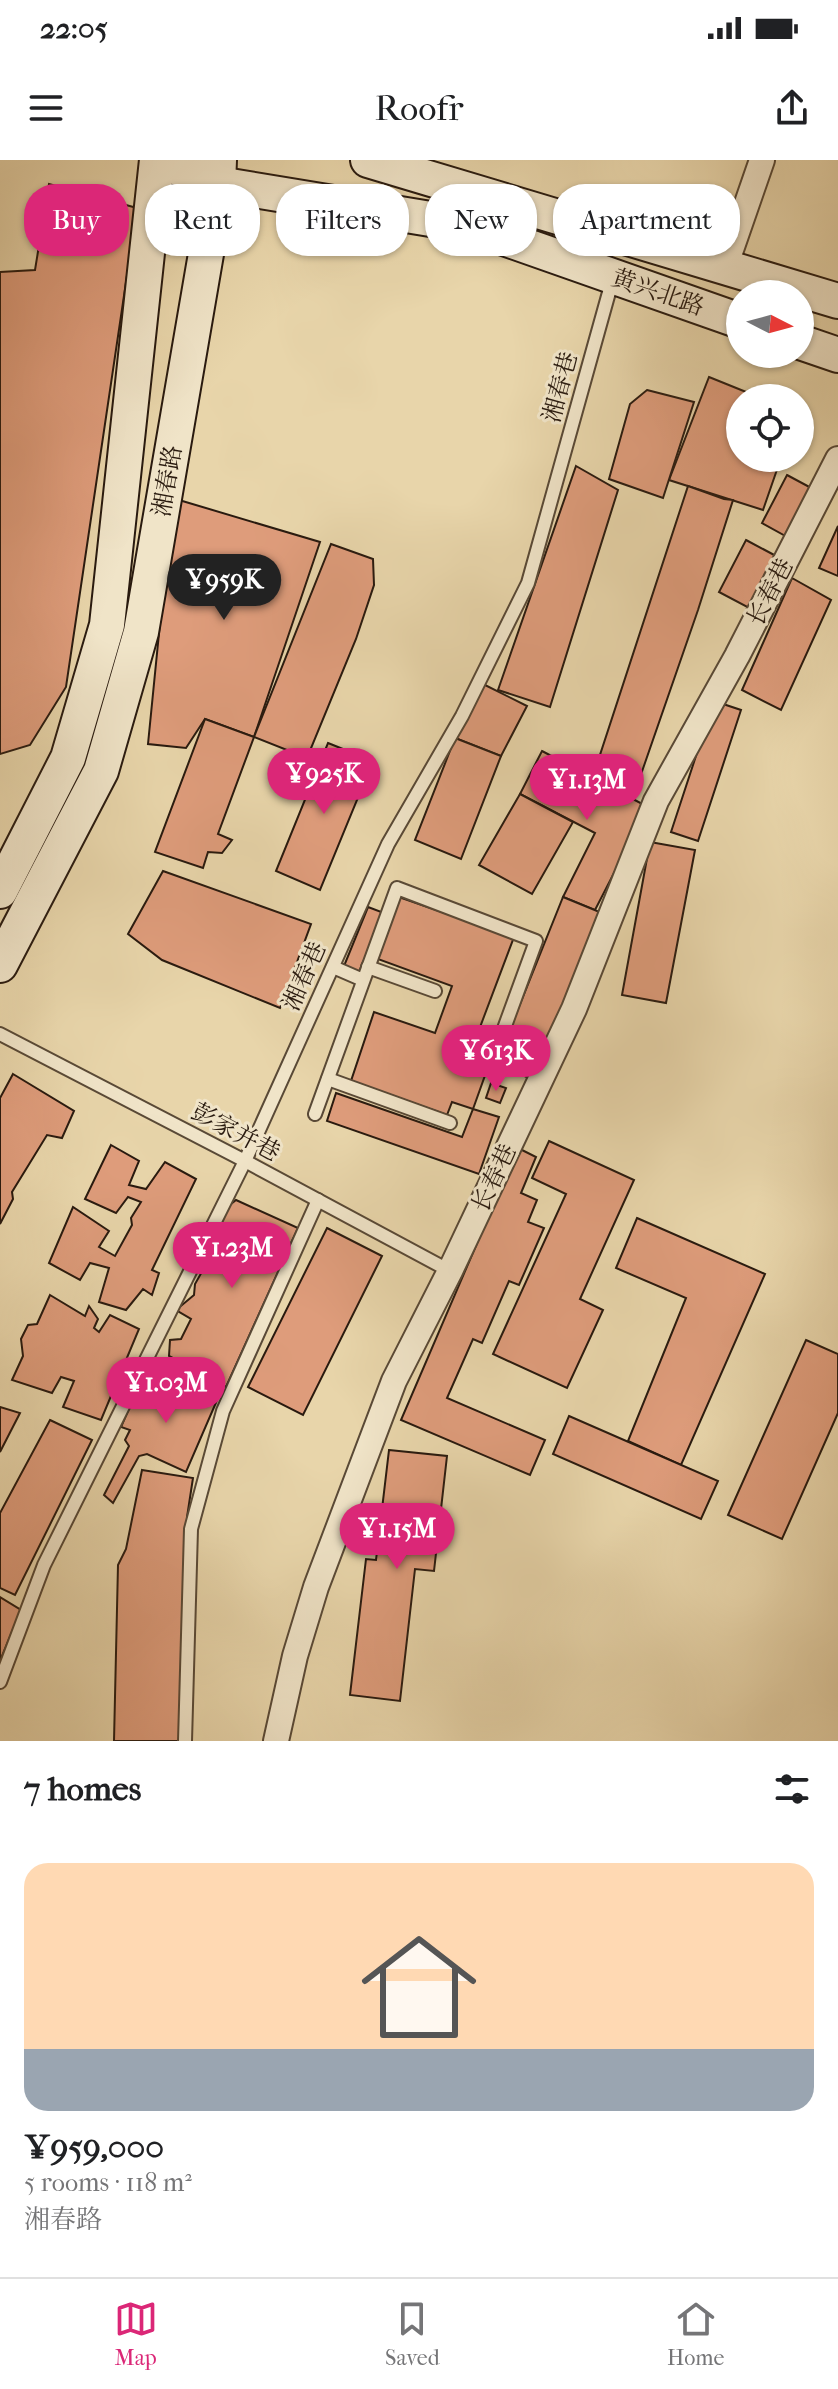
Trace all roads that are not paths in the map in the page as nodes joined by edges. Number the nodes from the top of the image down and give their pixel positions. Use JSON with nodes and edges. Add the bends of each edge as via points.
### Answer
{"nodes":[{"id":1,"x":157,"y":160,"type":"edge"},
{"id":2,"x":368,"y":160,"type":"edge"},
{"id":3,"x":762,"y":160,"type":"edge"},
{"id":4,"x":218,"y":172,"type":"edge"},
{"id":5,"x":725,"y":267,"type":"junction"},
{"id":6,"x":613,"y":276,"type":"junction"},
{"id":7,"x":838,"y":301,"type":"edge"},
{"id":8,"x":726,"y":316,"type":"edge"},
{"id":9,"x":814,"y":347,"type":"edge"},
{"id":10,"x":838,"y":355,"type":"edge"},
{"id":11,"x":838,"y":459,"type":"edge"},
{"id":12,"x":0,"y":891,"type":"edge"},
{"id":13,"x":0,"y":965,"type":"edge"},
{"id":14,"x":333,"y":967,"type":"junction"},
{"id":15,"x":366,"y":974,"type":"junction"},
{"id":16,"x":435,"y":991,"type":"dead end"},
{"id":17,"x":0,"y":1034,"type":"edge"},
{"id":18,"x":494,"y":1056,"type":"dead end"},
{"id":19,"x":328,"y":1079,"type":"junction"},
{"id":20,"x":315,"y":1114,"type":"dead end"},
{"id":21,"x":450,"y":1123,"type":"dead end"},
{"id":22,"x":245,"y":1161,"type":"junction"},
{"id":23,"x":318,"y":1200,"type":"junction"},
{"id":24,"x":450,"y":1271,"type":"junction"},
{"id":25,"x":0,"y":1682,"type":"edge"},
{"id":26,"x":185,"y":1741,"type":"edge"},
{"id":27,"x":276,"y":1741,"type":"edge"}],
"edges":[{"from":1,"to":4,"type":"street","name":"黄兴北路"},
{"from":1,"to":12,"type":"street","name":"湘春路","via":[[107,625],[68,758]]},
{"from":2,"to":5,"type":"street","name":"黄兴北路"},
{"from":3,"to":5,"type":"street"},
{"from":4,"to":6,"type":"street","name":"黄兴北路","via":[[467,225]]},
{"from":4,"to":13,"type":"street","name":"湘春路","via":[[141,632],[101,771]]},
{"from":5,"to":7,"type":"street","name":"黄兴北路"},
{"from":6,"to":8,"type":"street","name":"黄兴北路"},
{"from":6,"to":14,"type":"lane","name":"湘春巷","via":[[528,583],[462,716],[388,844]]},
{"from":9,"to":10,"type":"street"},
{"from":11,"to":24,"type":"street","name":"长春巷","via":[[656,801],[574,1009]]},
{"from":14,"to":15,"type":"lane"},
{"from":14,"to":22,"type":"lane","name":"湘春巷"},
{"from":15,"to":16,"type":"lane"},
{"from":15,"to":18,"type":"lane","via":[[397,888],[536,941]]},
{"from":15,"to":19,"type":"lane"},
{"from":17,"to":22,"type":"lane","name":"彭家并巷"},
{"from":19,"to":20,"type":"lane"},
{"from":19,"to":21,"type":"lane"},
{"from":22,"to":23,"type":"lane","name":"彭家并巷"},
{"from":22,"to":25,"type":"lane","name":"湘春巷","via":[[44,1565]]},
{"from":23,"to":24,"type":"lane","name":"彭家并巷"},
{"from":23,"to":26,"type":"lane","via":[[223,1411],[191,1529]]},
{"from":24,"to":27,"type":"street","name":"长春巷","via":[[394,1381],[316,1587]]}]}
